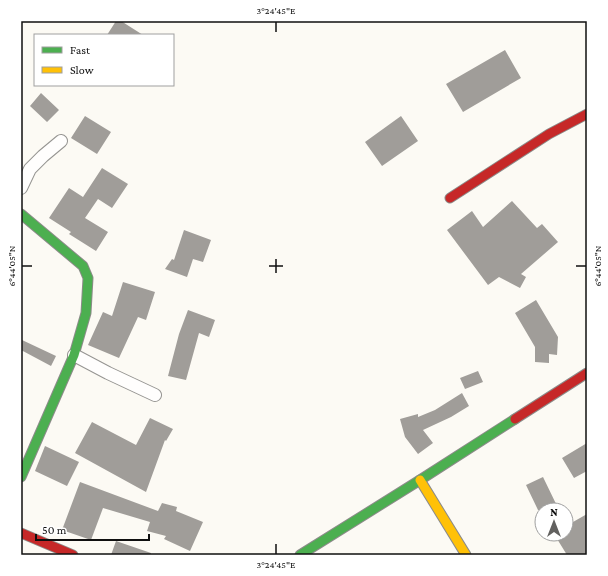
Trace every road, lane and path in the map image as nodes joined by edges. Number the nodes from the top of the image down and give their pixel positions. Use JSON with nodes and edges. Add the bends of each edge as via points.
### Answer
{"nodes":[{"id":1,"x":587,"y":114,"type":"edge"},
{"id":2,"x":61,"y":141,"type":"dead end"},
{"id":3,"x":21,"y":188,"type":"edge"},
{"id":4,"x":450,"y":198,"type":"dead end"},
{"id":5,"x":21,"y":214,"type":"edge"},
{"id":6,"x":74,"y":355,"type":"junction"},
{"id":7,"x":587,"y":373,"type":"edge"},
{"id":8,"x":154,"y":395,"type":"dead end"},
{"id":9,"x":21,"y":477,"type":"edge"},
{"id":10,"x":420,"y":480,"type":"junction"},
{"id":11,"x":21,"y":533,"type":"edge"},
{"id":12,"x":74,"y":555,"type":"edge"},
{"id":13,"x":300,"y":555,"type":"edge"},
{"id":14,"x":466,"y":555,"type":"edge"}],
"edges":[{"from":1,"to":4,"type":"street","via":[[506,160]]},
{"from":2,"to":3,"type":"street","via":[[30,168]]},
{"from":5,"to":6,"type":"street","via":[[83,266],[88,278],[86,313]]},
{"from":6,"to":8,"type":"street"},
{"from":6,"to":9,"type":"street"},
{"from":7,"to":10,"type":"street"},
{"from":10,"to":13,"type":"street"},
{"from":10,"to":14,"type":"street"},
{"from":11,"to":12,"type":"street"}]}
